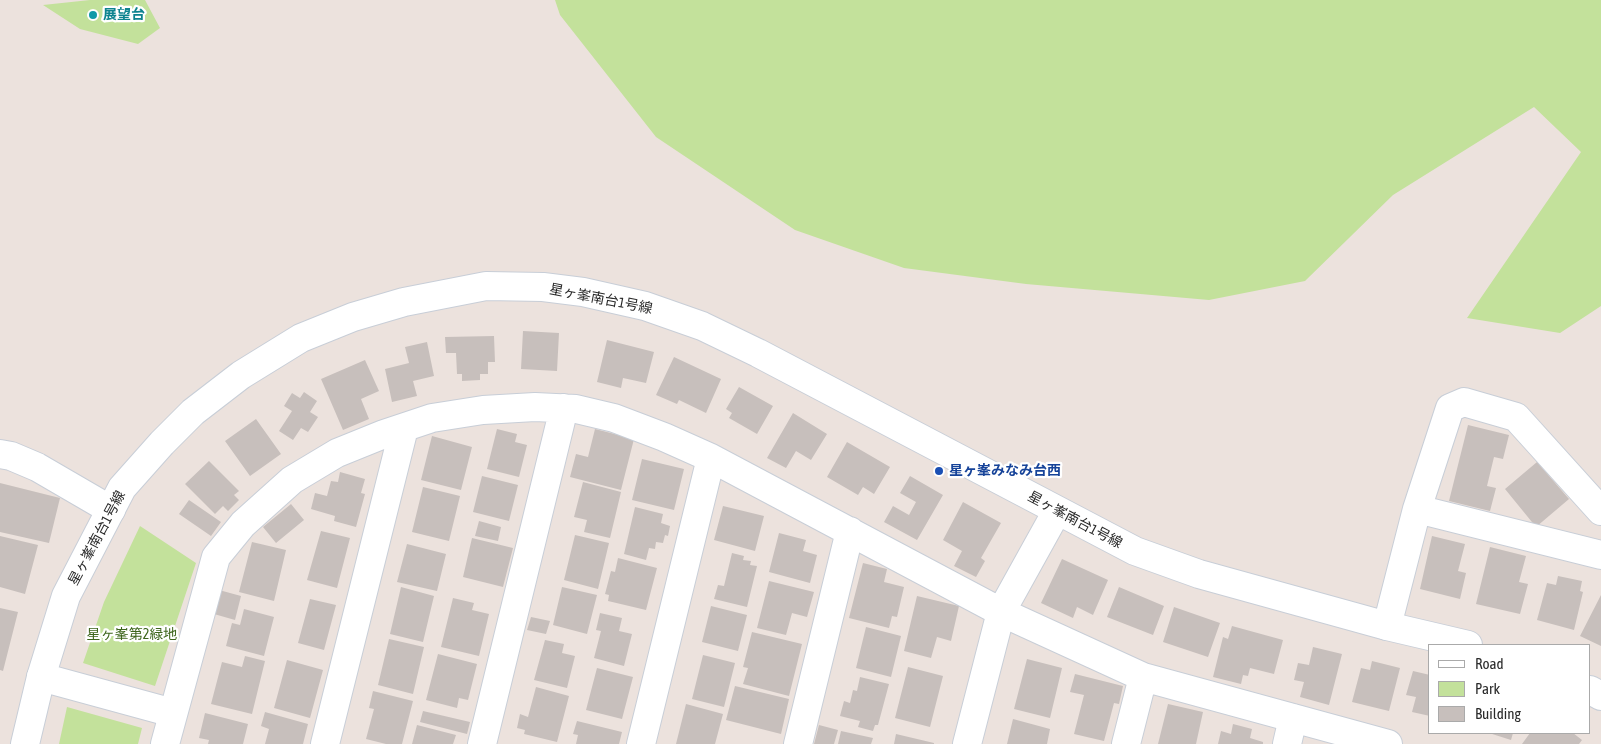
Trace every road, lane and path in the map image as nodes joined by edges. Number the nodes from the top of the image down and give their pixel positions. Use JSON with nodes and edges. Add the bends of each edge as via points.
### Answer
{"nodes":[{"id":1,"x":564,"y":408,"type":"junction"},
{"id":2,"x":404,"y":428,"type":"junction"},
{"id":3,"x":0,"y":454,"type":"edge"},
{"id":4,"x":712,"y":458,"type":"junction"},
{"id":5,"x":1417,"y":508,"type":"junction"},
{"id":6,"x":111,"y":510,"type":"junction"},
{"id":7,"x":1057,"y":511,"type":"junction"},
{"id":8,"x":1601,"y":511,"type":"edge"},
{"id":9,"x":850,"y":531,"type":"junction"},
{"id":10,"x":1601,"y":555,"type":"edge"},
{"id":11,"x":1001,"y":612,"type":"junction"},
{"id":12,"x":1387,"y":626,"type":"junction"},
{"id":13,"x":1464,"y":644,"type":"edge"},
{"id":14,"x":41,"y":677,"type":"junction"},
{"id":15,"x":1143,"y":677,"type":"junction"},
{"id":16,"x":174,"y":713,"type":"junction"},
{"id":17,"x":1290,"y":731,"type":"edge"},
{"id":18,"x":25,"y":744,"type":"edge"},
{"id":19,"x":165,"y":744,"type":"edge"},
{"id":20,"x":325,"y":744,"type":"edge"},
{"id":21,"x":482,"y":744,"type":"edge"},
{"id":22,"x":641,"y":744,"type":"edge"},
{"id":23,"x":798,"y":744,"type":"edge"},
{"id":24,"x":967,"y":744,"type":"edge"},
{"id":25,"x":1126,"y":744,"type":"edge"},
{"id":26,"x":1388,"y":744,"type":"edge"}],
"edges":[{"from":1,"to":2,"type":"street","via":[[483,410],[432,418]]},
{"from":1,"to":4,"type":"street","via":[[614,418]]},
{"from":1,"to":21,"type":"street"},
{"from":2,"to":16,"type":"street","via":[[338,453],[292,480],[243,524],[216,557]]},
{"from":2,"to":20,"type":"street"},
{"from":3,"to":6,"type":"street","via":[[37,467]]},
{"from":4,"to":9,"type":"street"},
{"from":4,"to":22,"type":"street"},
{"from":5,"to":8,"type":"street","via":[[1450,408],[1464,402],[1516,417]]},
{"from":5,"to":10,"type":"street"},
{"from":5,"to":12,"type":"street"},
{"from":6,"to":7,"type":"street","name":"星ヶ峯南台1号線","via":[[122,488],[193,412],[241,375],[301,338],[404,302],[486,286],[544,287],[583,292],[645,306],[702,326]]},
{"from":6,"to":14,"type":"street","name":"星ヶ峯南台1号線","via":[[66,596]]},
{"from":7,"to":11,"type":"street"},
{"from":7,"to":12,"type":"street","name":"星ヶ峯南台1号線","via":[[1135,551],[1199,574]]},
{"from":9,"to":11,"type":"street"},
{"from":9,"to":23,"type":"street"},
{"from":11,"to":15,"type":"street"},
{"from":11,"to":24,"type":"street"},
{"from":12,"to":13,"type":"street","name":"星ヶ峯南台1号線"},
{"from":14,"to":16,"type":"street"},
{"from":14,"to":18,"type":"street","name":"星ヶ峯南台1号線"},
{"from":15,"to":17,"type":"street"},
{"from":15,"to":25,"type":"street"},
{"from":16,"to":19,"type":"street"},
{"from":17,"to":26,"type":"street"}]}
